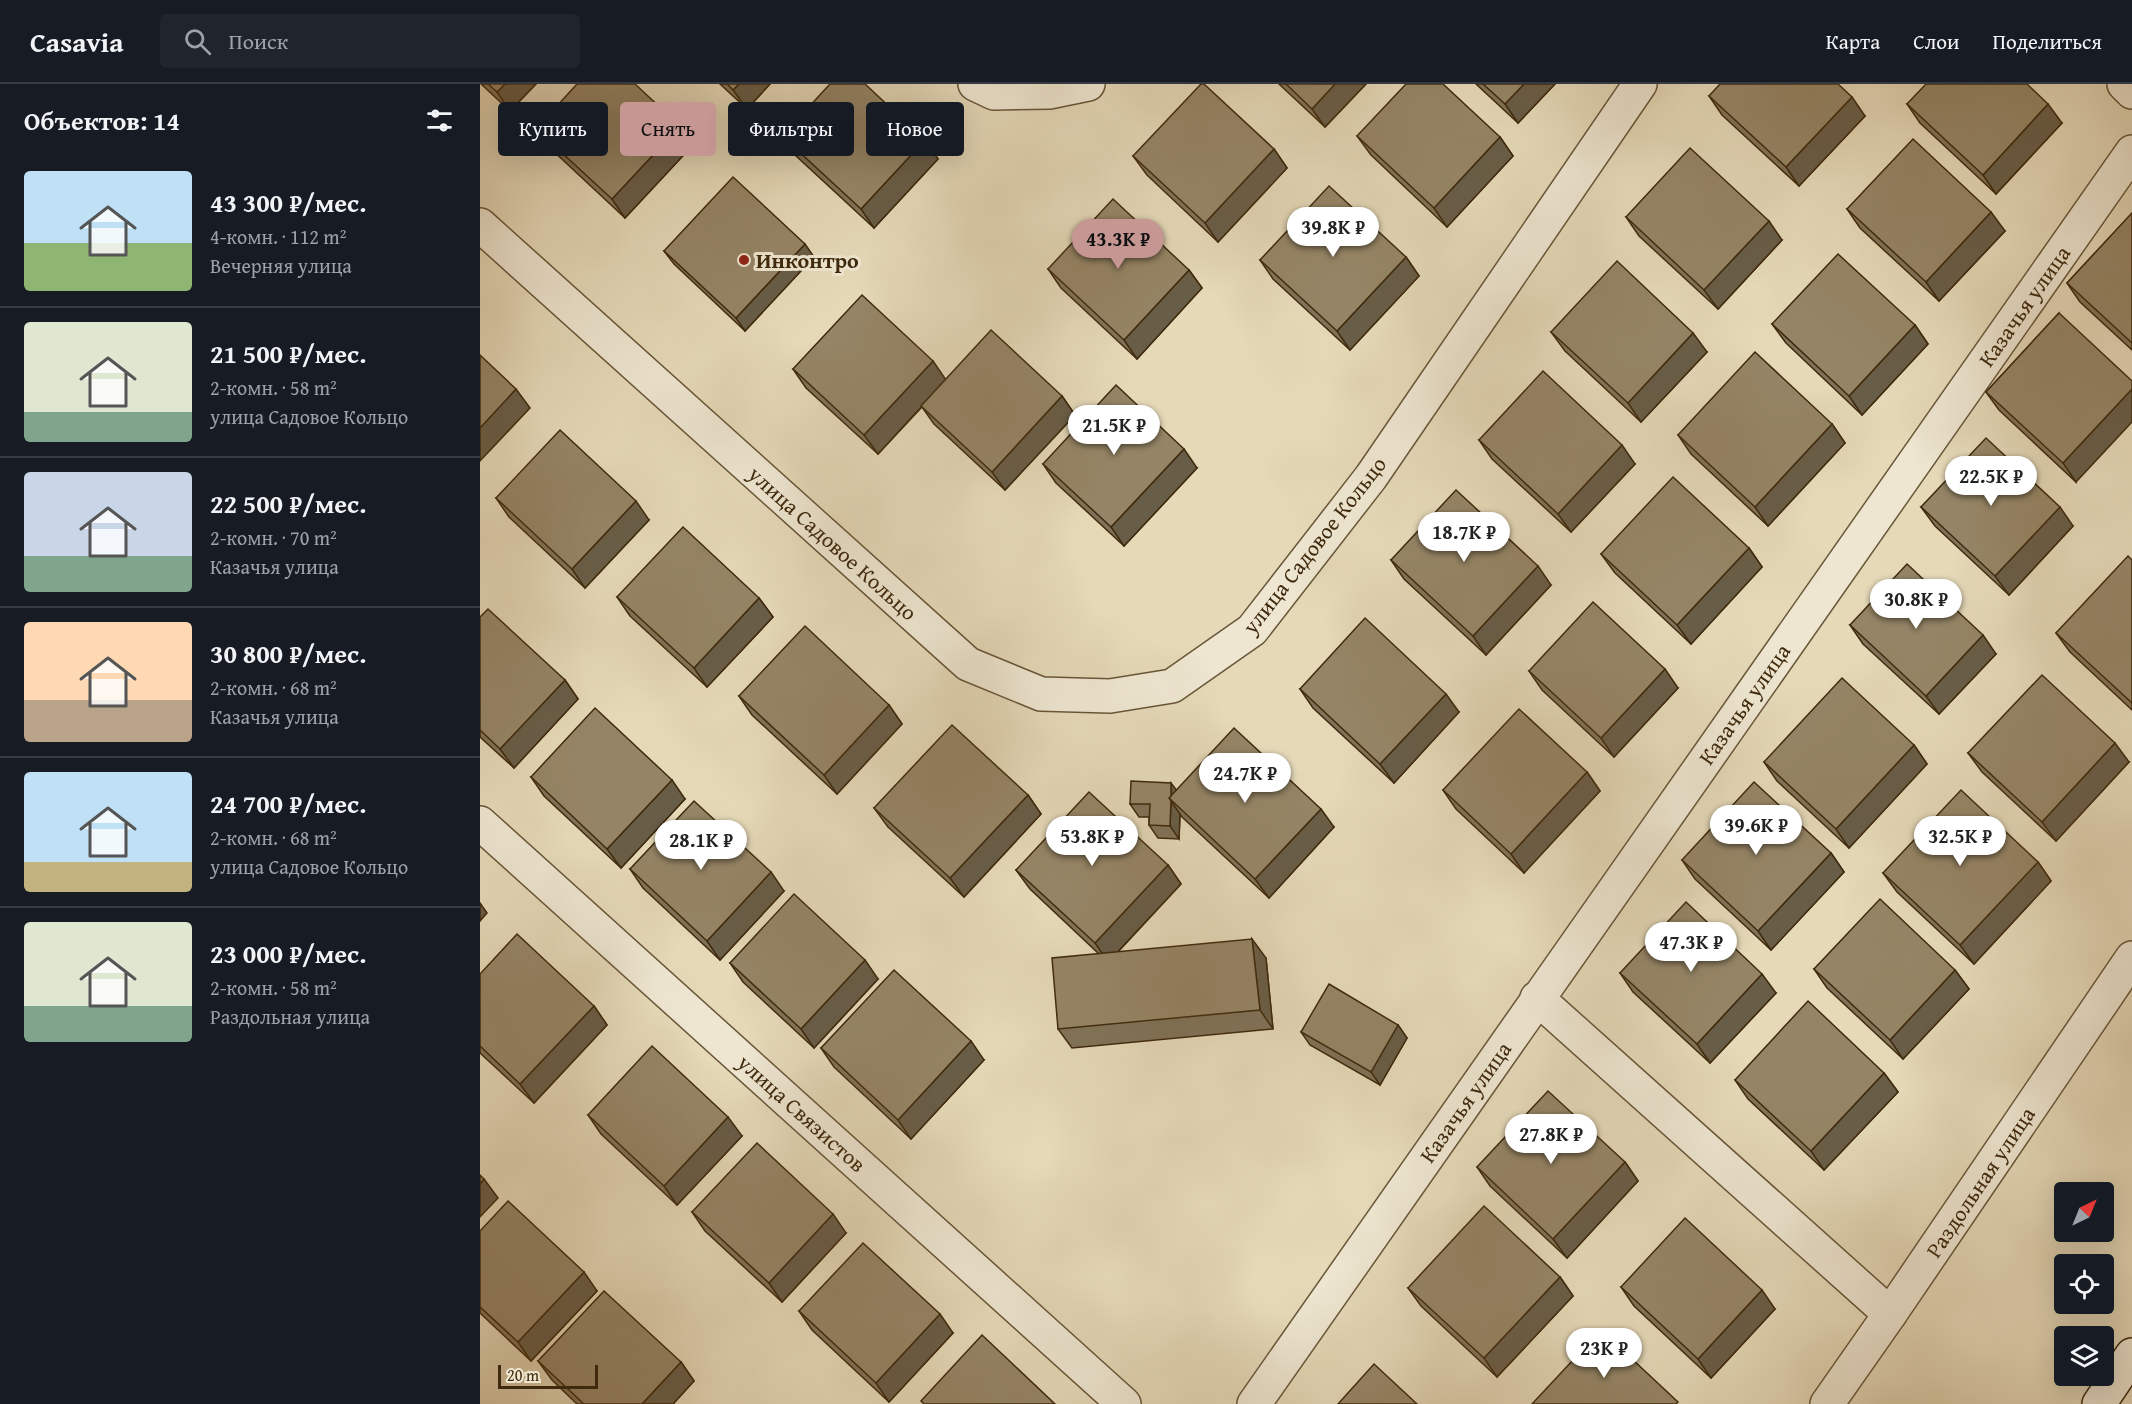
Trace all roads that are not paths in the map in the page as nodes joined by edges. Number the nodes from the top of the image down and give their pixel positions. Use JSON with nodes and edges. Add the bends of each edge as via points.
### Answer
{"nodes":[{"id":1,"x":975,"y":84,"type":"edge"},
{"id":2,"x":1088,"y":84,"type":"edge"},
{"id":3,"x":1640,"y":84,"type":"edge"},
{"id":4,"x":2124,"y":84,"type":"edge"},
{"id":5,"x":2132,"y":92,"type":"edge"},
{"id":6,"x":2132,"y":152,"type":"edge"},
{"id":7,"x":480,"y":225,"type":"edge"},
{"id":8,"x":480,"y":823,"type":"edge"},
{"id":9,"x":2132,"y":958,"type":"edge"},
{"id":10,"x":1537,"y":998,"type":"junction"},
{"id":11,"x":1890,"y":1314,"type":"junction"},
{"id":12,"x":2132,"y":1355,"type":"edge"},
{"id":13,"x":1124,"y":1404,"type":"edge"},
{"id":14,"x":1254,"y":1404,"type":"edge"},
{"id":15,"x":1827,"y":1404,"type":"edge"},
{"id":16,"x":2099,"y":1404,"type":"edge"}],
"edges":[{"from":1,"to":2,"type":"street","via":[[994,93],[1049,92]]},
{"from":3,"to":7,"type":"street","name":"улица Садовое Кольцо","via":[[1371,477],[1252,630],[1172,686],[1110,696],[1041,694],[968,664]]},
{"from":4,"to":5,"type":"street"},
{"from":6,"to":10,"type":"street","name":"Казачья улица"},
{"from":8,"to":13,"type":"street","name":"улица Связистов"},
{"from":9,"to":11,"type":"street","name":"Раздольная улица"},
{"from":10,"to":11,"type":"street"},
{"from":10,"to":14,"type":"street","name":"Казачья улица"},
{"from":11,"to":15,"type":"street","name":"Раздольная улица"},
{"from":12,"to":16,"type":"street"}]}
